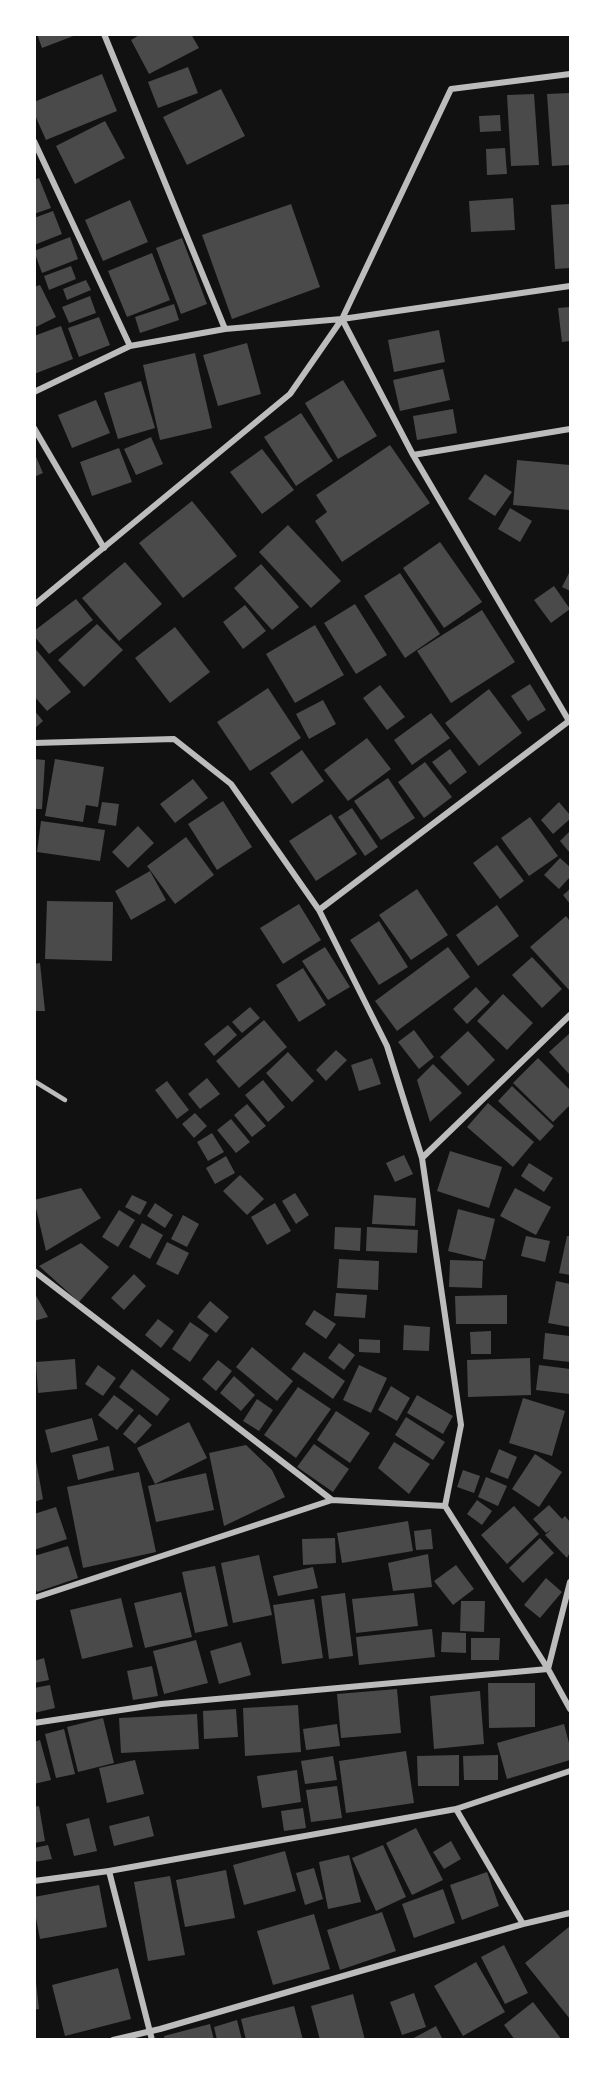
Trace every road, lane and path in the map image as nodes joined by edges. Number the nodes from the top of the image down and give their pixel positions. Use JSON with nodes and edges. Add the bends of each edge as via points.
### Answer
{"nodes":[{"id":1,"x":104,"y":34,"type":"edge"},
{"id":2,"x":570,"y":74,"type":"edge"},
{"id":3,"x":34,"y":141,"type":"edge"},
{"id":4,"x":570,"y":286,"type":"edge"},
{"id":5,"x":342,"y":319,"type":"junction"},
{"id":6,"x":225,"y":329,"type":"junction"},
{"id":7,"x":130,"y":346,"type":"junction"},
{"id":8,"x":34,"y":392,"type":"edge"},
{"id":9,"x":34,"y":428,"type":"edge"},
{"id":10,"x":570,"y":429,"type":"edge"},
{"id":11,"x":413,"y":455,"type":"junction"},
{"id":12,"x":104,"y":548,"type":"junction"},
{"id":13,"x":34,"y":605,"type":"edge"},
{"id":14,"x":570,"y":720,"type":"edge"},
{"id":15,"x":34,"y":743,"type":"edge"},
{"id":16,"x":319,"y":910,"type":"junction"},
{"id":17,"x":570,"y":1015,"type":"edge"},
{"id":18,"x":34,"y":1082,"type":"edge"},
{"id":19,"x":64,"y":1100,"type":"dead end"},
{"id":20,"x":422,"y":1158,"type":"junction"},
{"id":21,"x":34,"y":1271,"type":"edge"},
{"id":22,"x":332,"y":1500,"type":"junction"},
{"id":23,"x":445,"y":1506,"type":"junction"},
{"id":24,"x":570,"y":1582,"type":"edge"},
{"id":25,"x":34,"y":1598,"type":"edge"},
{"id":26,"x":548,"y":1669,"type":"junction"},
{"id":27,"x":570,"y":1709,"type":"edge"},
{"id":28,"x":34,"y":1723,"type":"edge"},
{"id":29,"x":570,"y":1771,"type":"edge"},
{"id":30,"x":456,"y":1809,"type":"junction"},
{"id":31,"x":110,"y":1871,"type":"junction"},
{"id":32,"x":34,"y":1881,"type":"edge"},
{"id":33,"x":570,"y":1913,"type":"edge"},
{"id":34,"x":524,"y":1924,"type":"junction"},
{"id":35,"x":150,"y":2031,"type":"junction"},
{"id":36,"x":113,"y":2040,"type":"edge"},
{"id":37,"x":153,"y":2040,"type":"edge"}],
"edges":[{"from":1,"to":6,"type":"street"},
{"from":2,"to":5,"type":"street","via":[[451,89]]},
{"from":3,"to":7,"type":"street"},
{"from":4,"to":5,"type":"street"},
{"from":5,"to":6,"type":"street"},
{"from":5,"to":11,"type":"street"},
{"from":5,"to":12,"type":"street","via":[[290,394]]},
{"from":6,"to":7,"type":"street"},
{"from":7,"to":8,"type":"street"},
{"from":9,"to":12,"type":"street"},
{"from":10,"to":11,"type":"street"},
{"from":11,"to":14,"type":"street"},
{"from":12,"to":13,"type":"street"},
{"from":14,"to":16,"type":"street"},
{"from":15,"to":16,"type":"street","via":[[174,739],[231,784]]},
{"from":16,"to":20,"type":"street","via":[[387,1046]]},
{"from":17,"to":20,"type":"street"},
{"from":18,"to":19,"type":"lane"},
{"from":20,"to":23,"type":"street","via":[[461,1425]]},
{"from":21,"to":22,"type":"street"},
{"from":22,"to":23,"type":"street"},
{"from":22,"to":25,"type":"street"},
{"from":23,"to":26,"type":"street"},
{"from":24,"to":26,"type":"street"},
{"from":26,"to":27,"type":"street"},
{"from":26,"to":28,"type":"street","via":[[161,1704]]},
{"from":29,"to":30,"type":"street"},
{"from":30,"to":31,"type":"street"},
{"from":30,"to":34,"type":"street"},
{"from":31,"to":32,"type":"street"},
{"from":31,"to":35,"type":"street"},
{"from":33,"to":34,"type":"street"},
{"from":34,"to":35,"type":"street"},
{"from":35,"to":36,"type":"street"},
{"from":35,"to":37,"type":"street"}]}
